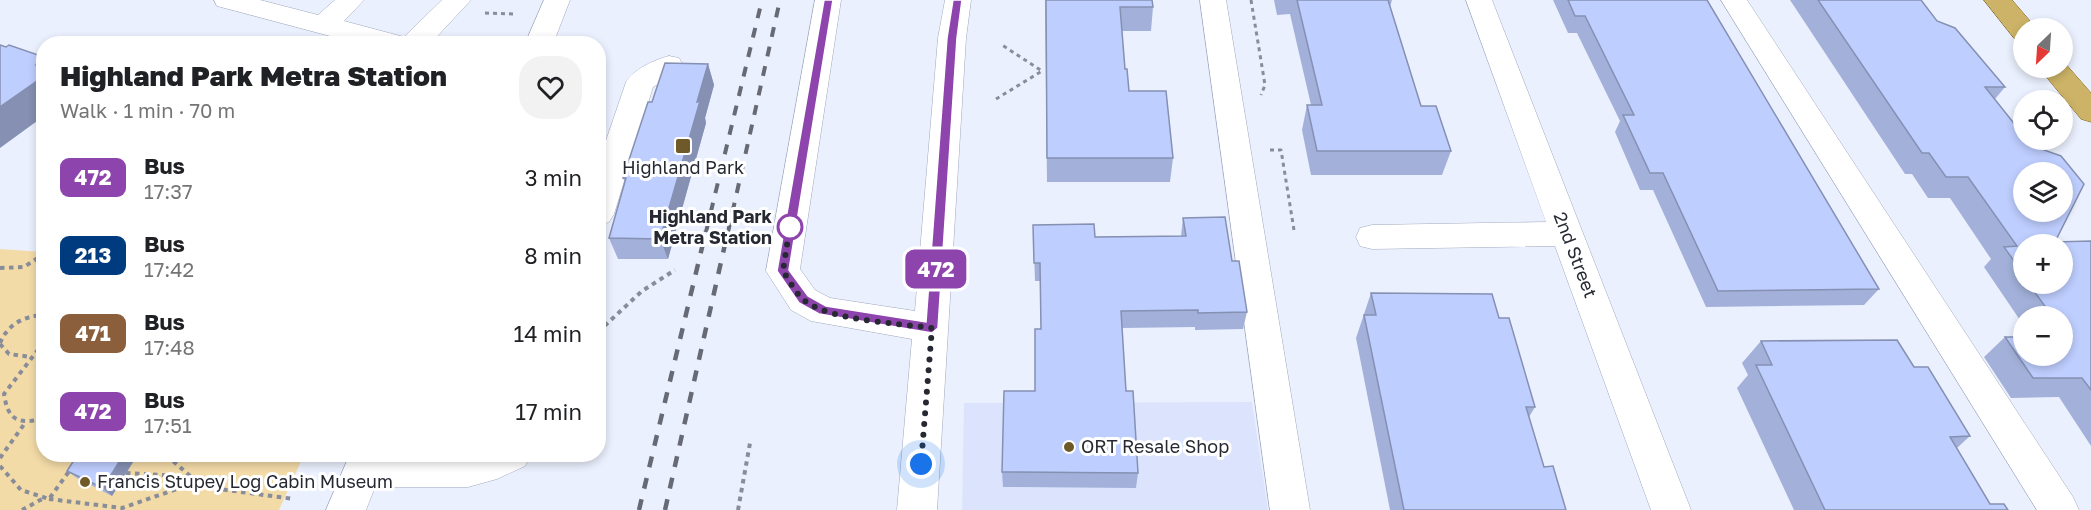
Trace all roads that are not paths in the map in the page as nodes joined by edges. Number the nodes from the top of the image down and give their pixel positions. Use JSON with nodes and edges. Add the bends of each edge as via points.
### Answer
{"nodes":[{"id":1,"x":227,"y":0,"type":"edge"},
{"id":2,"x":351,"y":0,"type":"edge"},
{"id":3,"x":458,"y":0,"type":"edge"},
{"id":4,"x":557,"y":0,"type":"edge"},
{"id":5,"x":828,"y":0,"type":"edge"},
{"id":6,"x":958,"y":0,"type":"edge"},
{"id":7,"x":1213,"y":0,"type":"edge"},
{"id":8,"x":1479,"y":0,"type":"edge"},
{"id":9,"x":1734,"y":0,"type":"edge"},
{"id":10,"x":1997,"y":0,"type":"edge"},
{"id":11,"x":2013,"y":19,"type":"edge"},
{"id":12,"x":324,"y":24,"type":"junction"},
{"id":13,"x":368,"y":36,"type":"edge"},
{"id":14,"x":421,"y":36,"type":"edge"},
{"id":15,"x":542,"y":36,"type":"edge"},
{"id":16,"x":669,"y":64,"type":"edge"},
{"id":17,"x":2062,"y":78,"type":"edge"},
{"id":18,"x":2091,"y":112,"type":"edge"},
{"id":19,"x":606,"y":189,"type":"edge"},
{"id":20,"x":1567,"y":234,"type":"junction"},
{"id":21,"x":1372,"y":237,"type":"dead end"},
{"id":22,"x":932,"y":328,"type":"junction"},
{"id":23,"x":365,"y":462,"type":"edge"},
{"id":24,"x":495,"y":462,"type":"edge"},
{"id":25,"x":346,"y":510,"type":"edge"},
{"id":26,"x":917,"y":510,"type":"edge"},
{"id":27,"x":1290,"y":510,"type":"edge"},
{"id":28,"x":1671,"y":510,"type":"edge"},
{"id":29,"x":2059,"y":510,"type":"edge"}],
"edges":[{"from":1,"to":12,"type":"street"},
{"from":2,"to":12,"type":"street"},
{"from":3,"to":14,"type":"street"},
{"from":4,"to":15,"type":"street"},
{"from":5,"to":22,"type":"street","via":[[783,271],[803,300],[823,311]]},
{"from":6,"to":22,"type":"street"},
{"from":7,"to":27,"type":"street"},
{"from":8,"to":20,"type":"street","name":"2nd Street"},
{"from":9,"to":29,"type":"street"},
{"from":10,"to":11,"type":"main road"},
{"from":12,"to":13,"type":"street"},
{"from":16,"to":19,"type":"street","via":[[640,82]]},
{"from":17,"to":18,"type":"main road"},
{"from":20,"to":21,"type":"street"},
{"from":20,"to":28,"type":"street","name":"2nd Street"},
{"from":22,"to":26,"type":"street"},
{"from":23,"to":24,"type":"street","via":[[468,470]]},
{"from":23,"to":25,"type":"street"}]}
